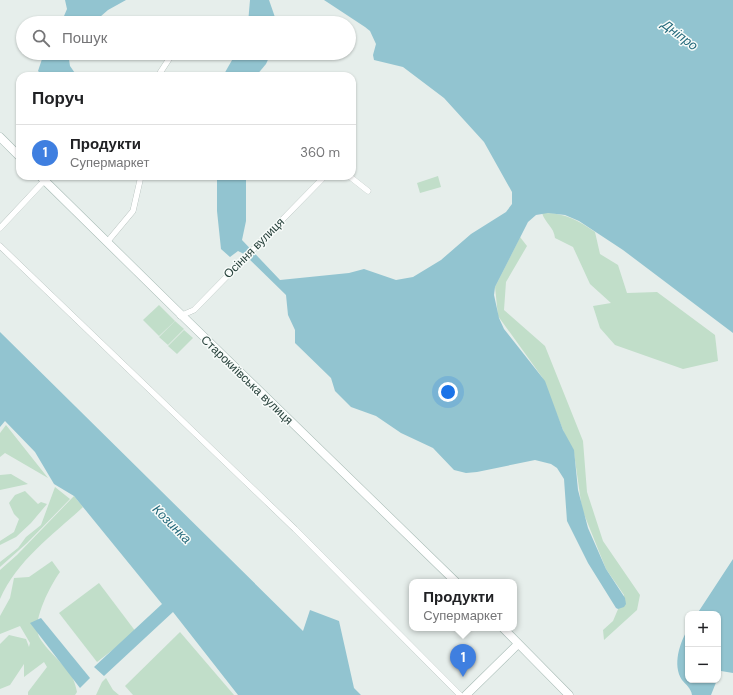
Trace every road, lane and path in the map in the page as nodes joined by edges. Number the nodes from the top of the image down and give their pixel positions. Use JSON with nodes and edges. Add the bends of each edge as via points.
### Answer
{"nodes":[{"id":1,"x":169,"y":60,"type":"dead end"},
{"id":2,"x":161,"y":72,"type":"edge"},
{"id":3,"x":0,"y":137,"type":"edge"},
{"id":4,"x":16,"y":153,"type":"edge"},
{"id":5,"x":40,"y":180,"type":"edge"},
{"id":6,"x":44,"y":180,"type":"edge"},
{"id":7,"x":140,"y":180,"type":"edge"},
{"id":8,"x":321,"y":180,"type":"edge"},
{"id":9,"x":354,"y":180,"type":"edge"},
{"id":10,"x":368,"y":191,"type":"dead end"},
{"id":11,"x":0,"y":228,"type":"edge"},
{"id":12,"x":108,"y":241,"type":"junction"},
{"id":13,"x":0,"y":246,"type":"edge"},
{"id":14,"x":180,"y":316,"type":"junction"},
{"id":15,"x":453,"y":579,"type":"edge"},
{"id":16,"x":506,"y":631,"type":"edge"},
{"id":17,"x":518,"y":644,"type":"junction"},
{"id":18,"x":460,"y":695,"type":"edge"},
{"id":19,"x":466,"y":695,"type":"edge"},
{"id":20,"x":569,"y":695,"type":"edge"}],
"edges":[{"from":1,"to":2,"type":"street"},
{"from":3,"to":4,"type":"street"},
{"from":5,"to":11,"type":"street"},
{"from":6,"to":12,"type":"street","name":"Старокиївська вулиця"},
{"from":7,"to":12,"type":"street","via":[[133,211]]},
{"from":8,"to":14,"type":"street","name":"Осіння вулиця","via":[[194,310]]},
{"from":9,"to":10,"type":"street"},
{"from":12,"to":14,"type":"street","name":"Старокиївська вулиця"},
{"from":13,"to":18,"type":"street","via":[[295,529]]},
{"from":14,"to":15,"type":"street","name":"Старокиївська вулиця"},
{"from":16,"to":17,"type":"street"},
{"from":17,"to":19,"type":"street"},
{"from":17,"to":20,"type":"street"}]}
